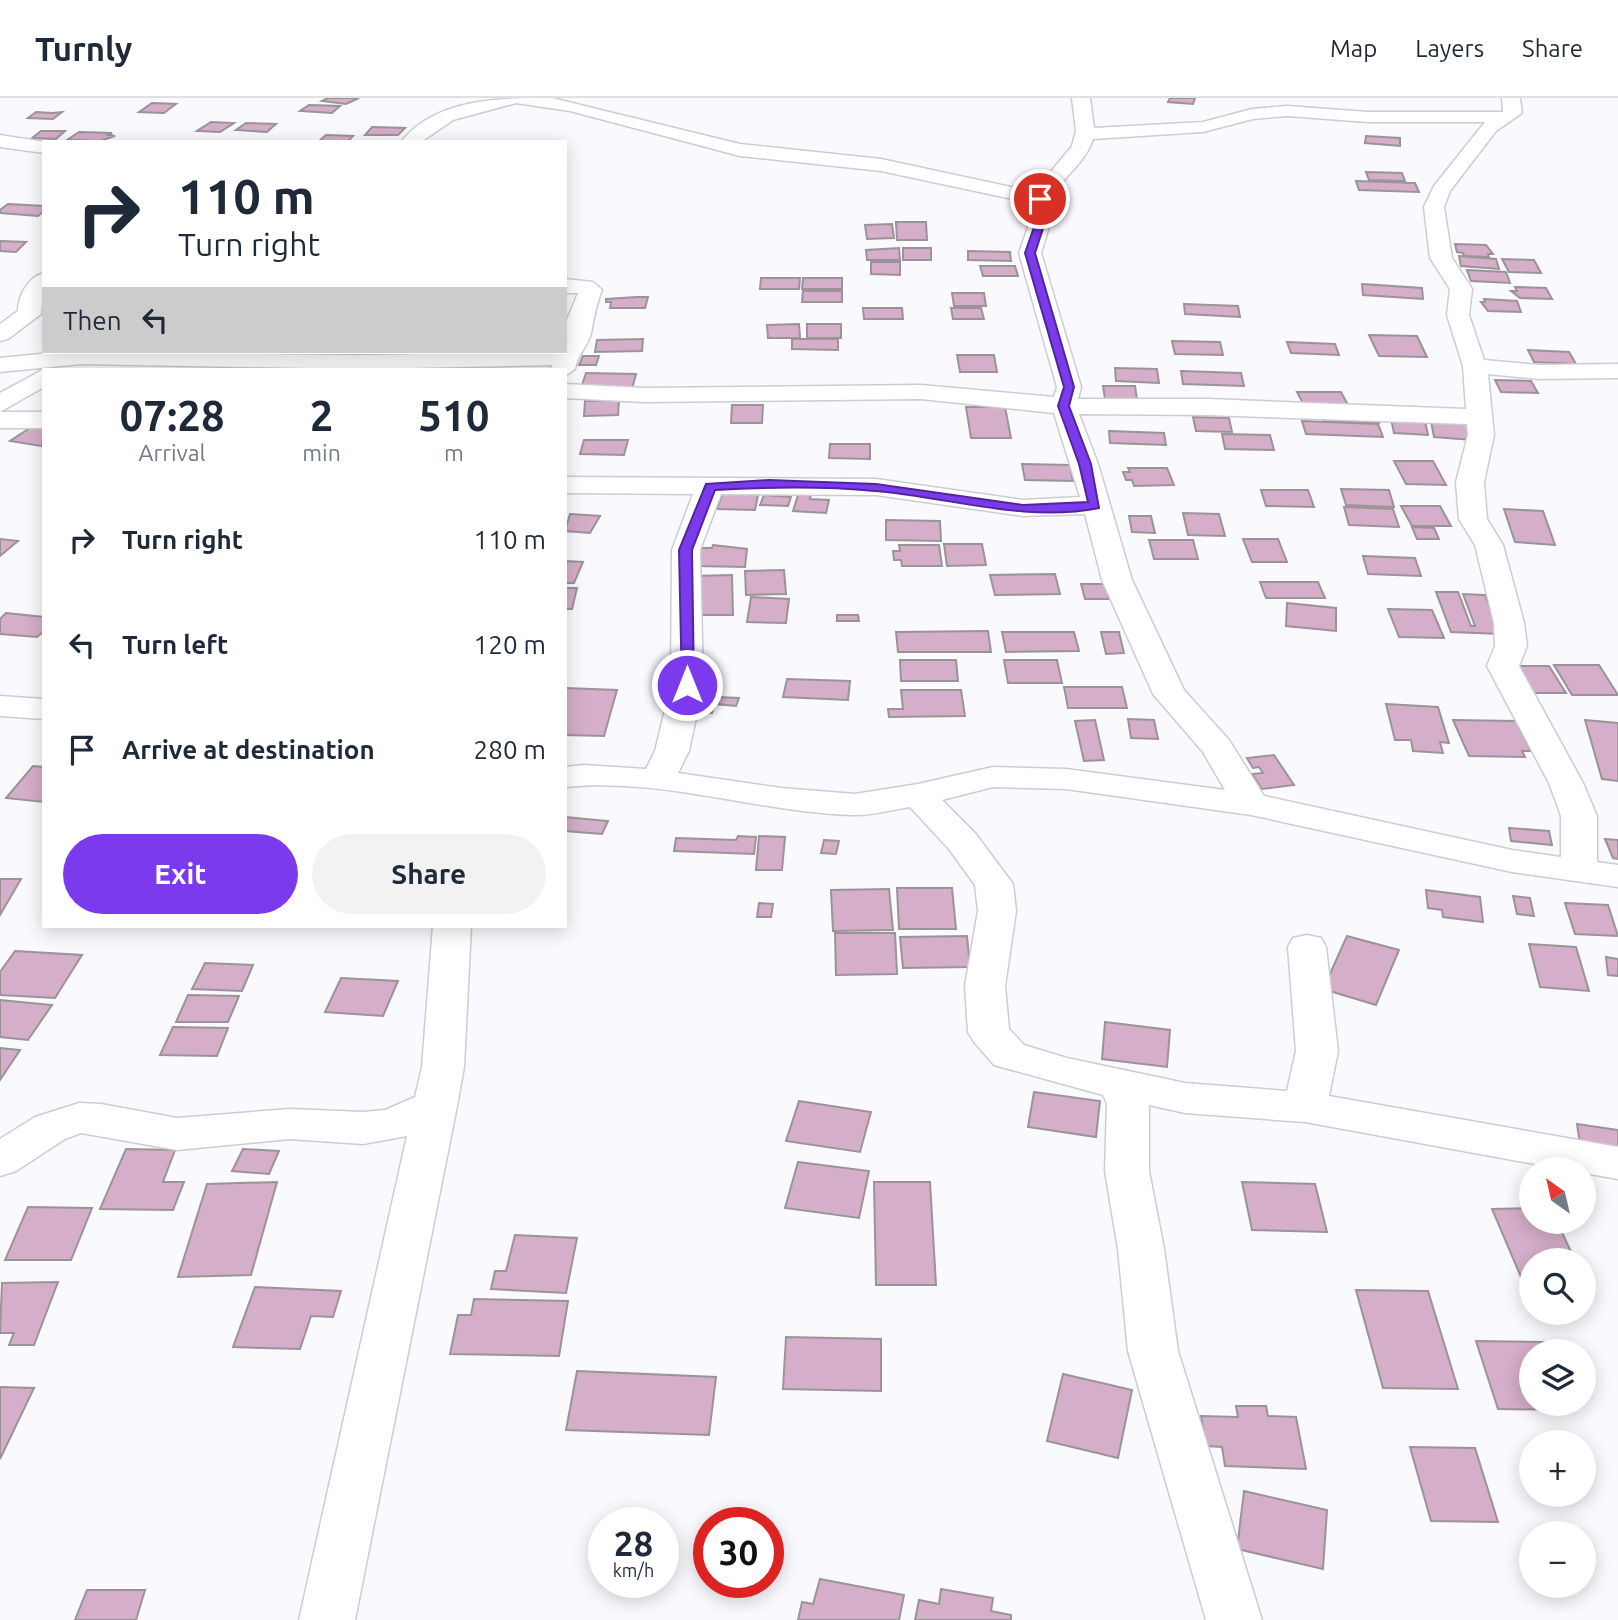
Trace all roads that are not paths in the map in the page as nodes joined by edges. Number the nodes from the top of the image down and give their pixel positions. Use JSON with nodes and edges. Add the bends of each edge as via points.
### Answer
{"nodes":[{"id":1,"x":524,"y":98,"type":"edge"},
{"id":2,"x":1082,"y":98,"type":"edge"},
{"id":3,"x":470,"y":103,"type":"edge"},
{"id":4,"x":1509,"y":108,"type":"edge"},
{"id":5,"x":1086,"y":134,"type":"junction"},
{"id":6,"x":412,"y":140,"type":"edge"},
{"id":7,"x":0,"y":141,"type":"edge"},
{"id":8,"x":42,"y":147,"type":"edge"},
{"id":9,"x":1040,"y":199,"type":"junction"},
{"id":10,"x":42,"y":283,"type":"edge"},
{"id":11,"x":567,"y":286,"type":"edge"},
{"id":12,"x":0,"y":334,"type":"edge"},
{"id":13,"x":85,"y":355,"type":"edge"},
{"id":14,"x":564,"y":363,"type":"edge"},
{"id":15,"x":0,"y":365,"type":"edge"},
{"id":16,"x":364,"y":365,"type":"edge"},
{"id":17,"x":1475,"y":366,"type":"junction"},
{"id":18,"x":55,"y":368,"type":"edge"},
{"id":19,"x":1618,"y":371,"type":"edge"},
{"id":20,"x":42,"y":377,"type":"edge"},
{"id":21,"x":567,"y":391,"type":"edge"},
{"id":22,"x":0,"y":404,"type":"edge"},
{"id":23,"x":1064,"y":406,"type":"junction"},
{"id":24,"x":1479,"y":416,"type":"junction"},
{"id":25,"x":42,"y":419,"type":"edge"},
{"id":26,"x":0,"y":420,"type":"edge"},
{"id":27,"x":567,"y":485,"type":"edge"},
{"id":28,"x":710,"y":486,"type":"junction"},
{"id":29,"x":1095,"y":505,"type":"junction"},
{"id":30,"x":42,"y":684,"type":"edge"},
{"id":31,"x":20,"y":707,"type":"edge"},
{"id":32,"x":567,"y":778,"type":"edge"},
{"id":33,"x":657,"y":780,"type":"junction"},
{"id":34,"x":918,"y":795,"type":"junction"},
{"id":35,"x":1251,"y":804,"type":"junction"},
{"id":36,"x":1579,"y":870,"type":"junction"},
{"id":37,"x":1618,"y":876,"type":"edge"},
{"id":38,"x":452,"y":928,"type":"edge"},
{"id":39,"x":1307,"y":947,"type":"dead end"},
{"id":40,"x":1120,"y":1085,"type":"junction"},
{"id":41,"x":435,"y":1106,"type":"junction"},
{"id":42,"x":1305,"y":1107,"type":"junction"},
{"id":43,"x":0,"y":1160,"type":"edge"},
{"id":44,"x":1618,"y":1163,"type":"edge"},
{"id":45,"x":327,"y":1620,"type":"edge"},
{"id":46,"x":1234,"y":1620,"type":"edge"}],
"edges":[{"from":1,"to":3,"type":"street"},
{"from":1,"to":9,"type":"street","via":[[740,149],[881,165]]},
{"from":2,"to":5,"type":"street","via":[[1079,107]]},
{"from":3,"to":6,"type":"street","via":[[436,119]]},
{"from":4,"to":5,"type":"street","via":[[1368,117],[1287,111],[1252,114],[1203,127]]},
{"from":4,"to":17,"type":"street","via":[[1441,190],[1434,207],[1441,258],[1461,289],[1458,316]]},
{"from":5,"to":9,"type":"street","via":[[1073,163],[1047,182]]},
{"from":7,"to":8,"type":"street"},
{"from":9,"to":23,"type":"street","via":[[1044,210],[1030,253],[1069,387]]},
{"from":10,"to":12,"type":"street","via":[[34,290],[30,314]]},
{"from":11,"to":14,"type":"street","via":[[591,290],[579,320],[579,335]]},
{"from":13,"to":15,"type":"street"},
{"from":13,"to":16,"type":"street"},
{"from":13,"to":18,"type":"street"},
{"from":14,"to":16,"type":"street"},
{"from":17,"to":19,"type":"street","via":[[1539,372]]},
{"from":17,"to":24,"type":"street"},
{"from":20,"to":22,"type":"street"},
{"from":21,"to":23,"type":"street","via":[[645,395],[921,392]]},
{"from":23,"to":24,"type":"street"},
{"from":23,"to":29,"type":"street"},
{"from":24,"to":36,"type":"street","via":[[1478,455],[1469,482],[1473,519],[1489,545],[1509,623],[1511,646],[1503,666],[1579,816]]},
{"from":25,"to":26,"type":"street"},
{"from":27,"to":28,"type":"street"},
{"from":28,"to":29,"type":"street","via":[[876,487],[1023,508]]},
{"from":28,"to":33,"type":"street","via":[[685,550],[687,685],[672,751]]},
{"from":29,"to":35,"type":"street","via":[[1117,580],[1169,694],[1217,747]]},
{"from":30,"to":31,"type":"street"},
{"from":32,"to":33,"type":"street"},
{"from":33,"to":34,"type":"street","via":[[855,805]]},
{"from":34,"to":35,"type":"street","via":[[993,776],[1066,779]]},
{"from":34,"to":40,"type":"street","via":[[962,841],[994,884],[998,911],[985,986],[989,1032],[1009,1055]]},
{"from":35,"to":36,"type":"street","via":[[1512,861]]},
{"from":36,"to":37,"type":"street"},
{"from":38,"to":41,"type":"street","via":[[443,1068]]},
{"from":39,"to":42,"type":"street","via":[[1317,1051]]},
{"from":40,"to":42,"type":"street","via":[[1185,1098]]},
{"from":40,"to":46,"type":"street","via":[[1128,1103],[1127,1171],[1142,1249],[1153,1351]]},
{"from":41,"to":43,"type":"street","via":[[391,1125],[363,1128],[290,1124],[177,1134],[79,1118],[50,1128]]},
{"from":41,"to":45,"type":"street"},
{"from":42,"to":44,"type":"street"}]}
